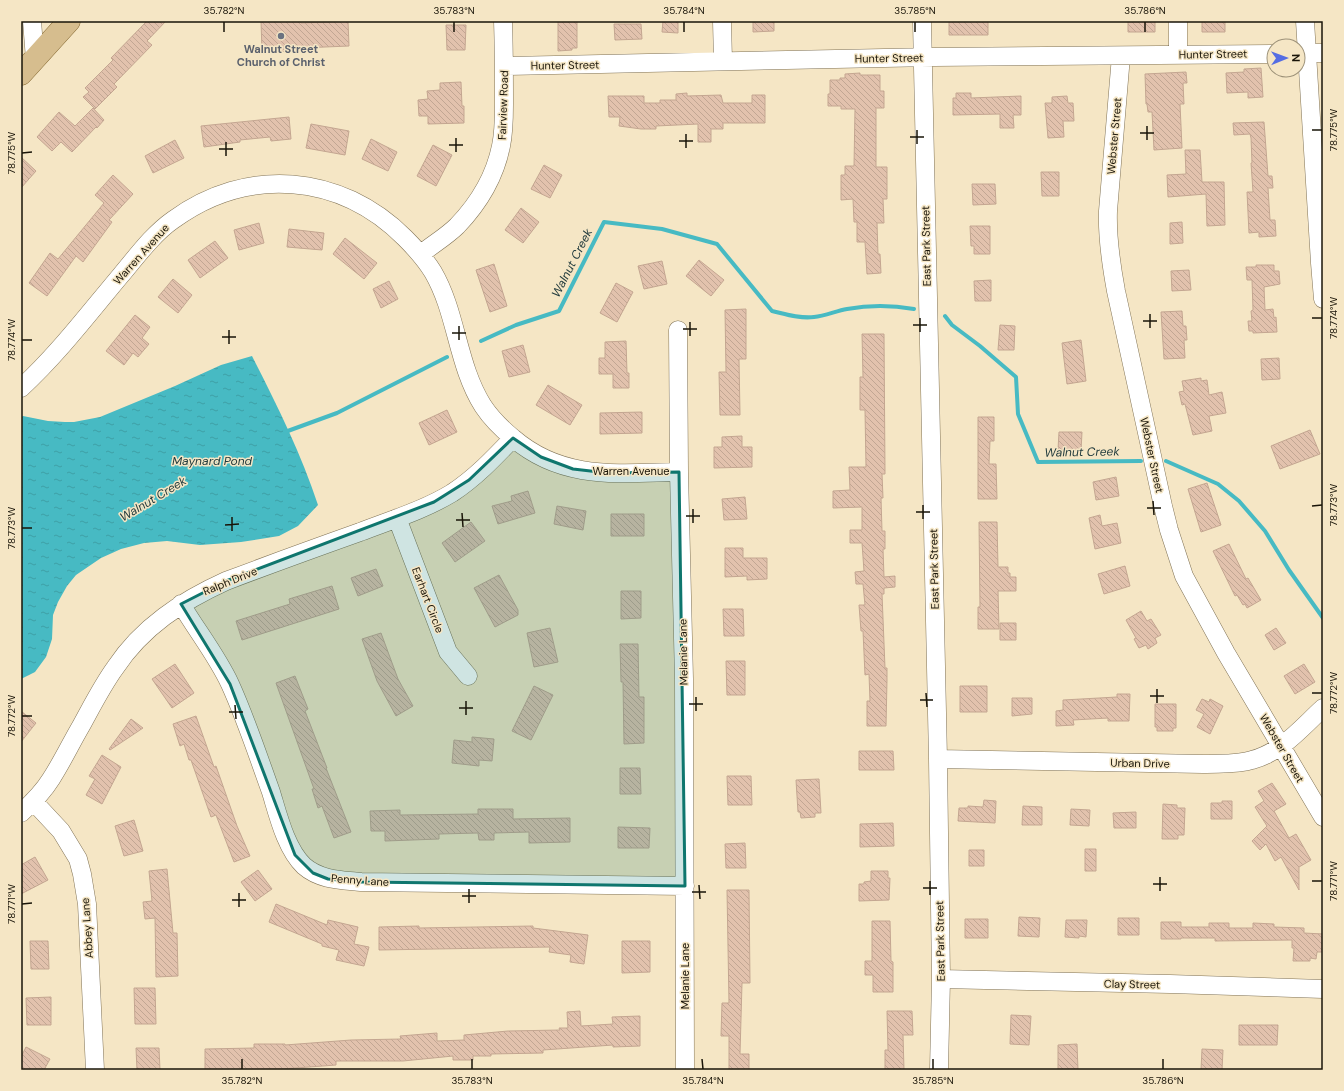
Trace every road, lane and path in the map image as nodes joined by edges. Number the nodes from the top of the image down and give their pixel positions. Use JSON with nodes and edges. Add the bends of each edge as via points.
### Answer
{"nodes":[{"id":1,"x":32,"y":21,"type":"edge"},
{"id":2,"x":69,"y":21,"type":"edge"},
{"id":3,"x":503,"y":21,"type":"edge"},
{"id":4,"x":722,"y":21,"type":"edge"},
{"id":5,"x":922,"y":21,"type":"edge"},
{"id":6,"x":1178,"y":21,"type":"edge"},
{"id":7,"x":1305,"y":21,"type":"edge"},
{"id":8,"x":1309,"y":53,"type":"edge"},
{"id":9,"x":1266,"y":54,"type":"edge"},
{"id":10,"x":1178,"y":55,"type":"junction"},
{"id":11,"x":1122,"y":56,"type":"junction"},
{"id":12,"x":922,"y":57,"type":"junction"},
{"id":13,"x":36,"y":59,"type":"junction"},
{"id":14,"x":723,"y":61,"type":"junction"},
{"id":15,"x":504,"y":66,"type":"junction"},
{"id":16,"x":21,"y":74,"type":"edge"},
{"id":17,"x":421,"y":254,"type":"junction"},
{"id":18,"x":1323,"y":299,"type":"edge"},
{"id":19,"x":678,"y":330,"type":"dead end"},
{"id":20,"x":21,"y":388,"type":"edge"},
{"id":21,"x":513,"y":438,"type":"junction"},
{"id":22,"x":679,"y":472,"type":"junction"},
{"id":23,"x":397,"y":518,"type":"junction"},
{"id":24,"x":181,"y":604,"type":"junction"},
{"id":25,"x":468,"y":676,"type":"dead end"},
{"id":26,"x":1323,"y":708,"type":"edge"},
{"id":27,"x":1281,"y":747,"type":"junction"},
{"id":28,"x":938,"y":759,"type":"junction"},
{"id":29,"x":27,"y":807,"type":"edge"},
{"id":30,"x":1323,"y":817,"type":"edge"},
{"id":31,"x":685,"y":886,"type":"junction"},
{"id":32,"x":941,"y":980,"type":"junction"},
{"id":33,"x":1323,"y":989,"type":"edge"},
{"id":34,"x":95,"y":1070,"type":"edge"},
{"id":35,"x":685,"y":1070,"type":"edge"},
{"id":36,"x":939,"y":1070,"type":"edge"}],
"edges":[{"from":1,"to":13,"type":"street"},
{"from":2,"to":13,"type":"main road"},
{"from":3,"to":15,"type":"street","name":"Fairview Road"},
{"from":4,"to":14,"type":"street"},
{"from":5,"to":12,"type":"street","name":"East Park Street"},
{"from":6,"to":10,"type":"street"},
{"from":7,"to":8,"type":"street"},
{"from":8,"to":18,"type":"street"},
{"from":9,"to":10,"type":"street","name":"Hunter Street"},
{"from":10,"to":11,"type":"street","name":"Hunter Street"},
{"from":11,"to":12,"type":"street","name":"Hunter Street"},
{"from":11,"to":27,"type":"street","name":"Webster Street","via":[[1107,224],[1109,255],[1158,488],[1184,576]]},
{"from":12,"to":14,"type":"street","name":"Hunter Street"},
{"from":12,"to":28,"type":"street","name":"East Park Street"},
{"from":13,"to":16,"type":"main road"},
{"from":14,"to":15,"type":"street","name":"Hunter Street"},
{"from":15,"to":17,"type":"street","name":"Fairview Road","via":[[504,130],[492,175],[480,197],[456,226]]},
{"from":17,"to":20,"type":"street","name":"Warren Avenue","via":[[394,226],[346,197],[289,183],[263,184],[222,193],[171,221],[144,247],[41,370]]},
{"from":17,"to":21,"type":"street","name":"Warren Avenue","via":[[441,290],[474,390],[487,411]]},
{"from":19,"to":22,"type":"street","name":"Melanie Lane"},
{"from":21,"to":22,"type":"street","name":"Warren Avenue","via":[[541,457],[573,469],[608,473]]},
{"from":21,"to":23,"type":"street","name":"Ralph Drive","via":[[482,470],[451,493]]},
{"from":22,"to":31,"type":"street","name":"Melanie Lane"},
{"from":23,"to":24,"type":"street","name":"Ralph Drive","via":[[226,581]]},
{"from":23,"to":25,"type":"street","name":"Earhart Circle","via":[[448,652]]},
{"from":24,"to":29,"type":"street","name":"Ralph Drive","via":[[149,628],[114,668],[51,780]]},
{"from":24,"to":31,"type":"street","name":"Penny Lane","via":[[230,684],[295,855],[313,873],[328,879],[361,882]]},
{"from":26,"to":27,"type":"street","name":"Urban Drive"},
{"from":27,"to":28,"type":"street","name":"Urban Drive","via":[[1252,761],[1203,764]]},
{"from":27,"to":30,"type":"street","name":"Webster Street"},
{"from":28,"to":32,"type":"street","name":"East Park Street"},
{"from":29,"to":34,"type":"street","name":"Abbey Lane","via":[[61,831],[78,859],[82,874],[87,904]]},
{"from":31,"to":35,"type":"street","name":"Melanie Lane"},
{"from":32,"to":33,"type":"street","name":"Clay Street"},
{"from":32,"to":36,"type":"street","name":"East Park Street"}]}
